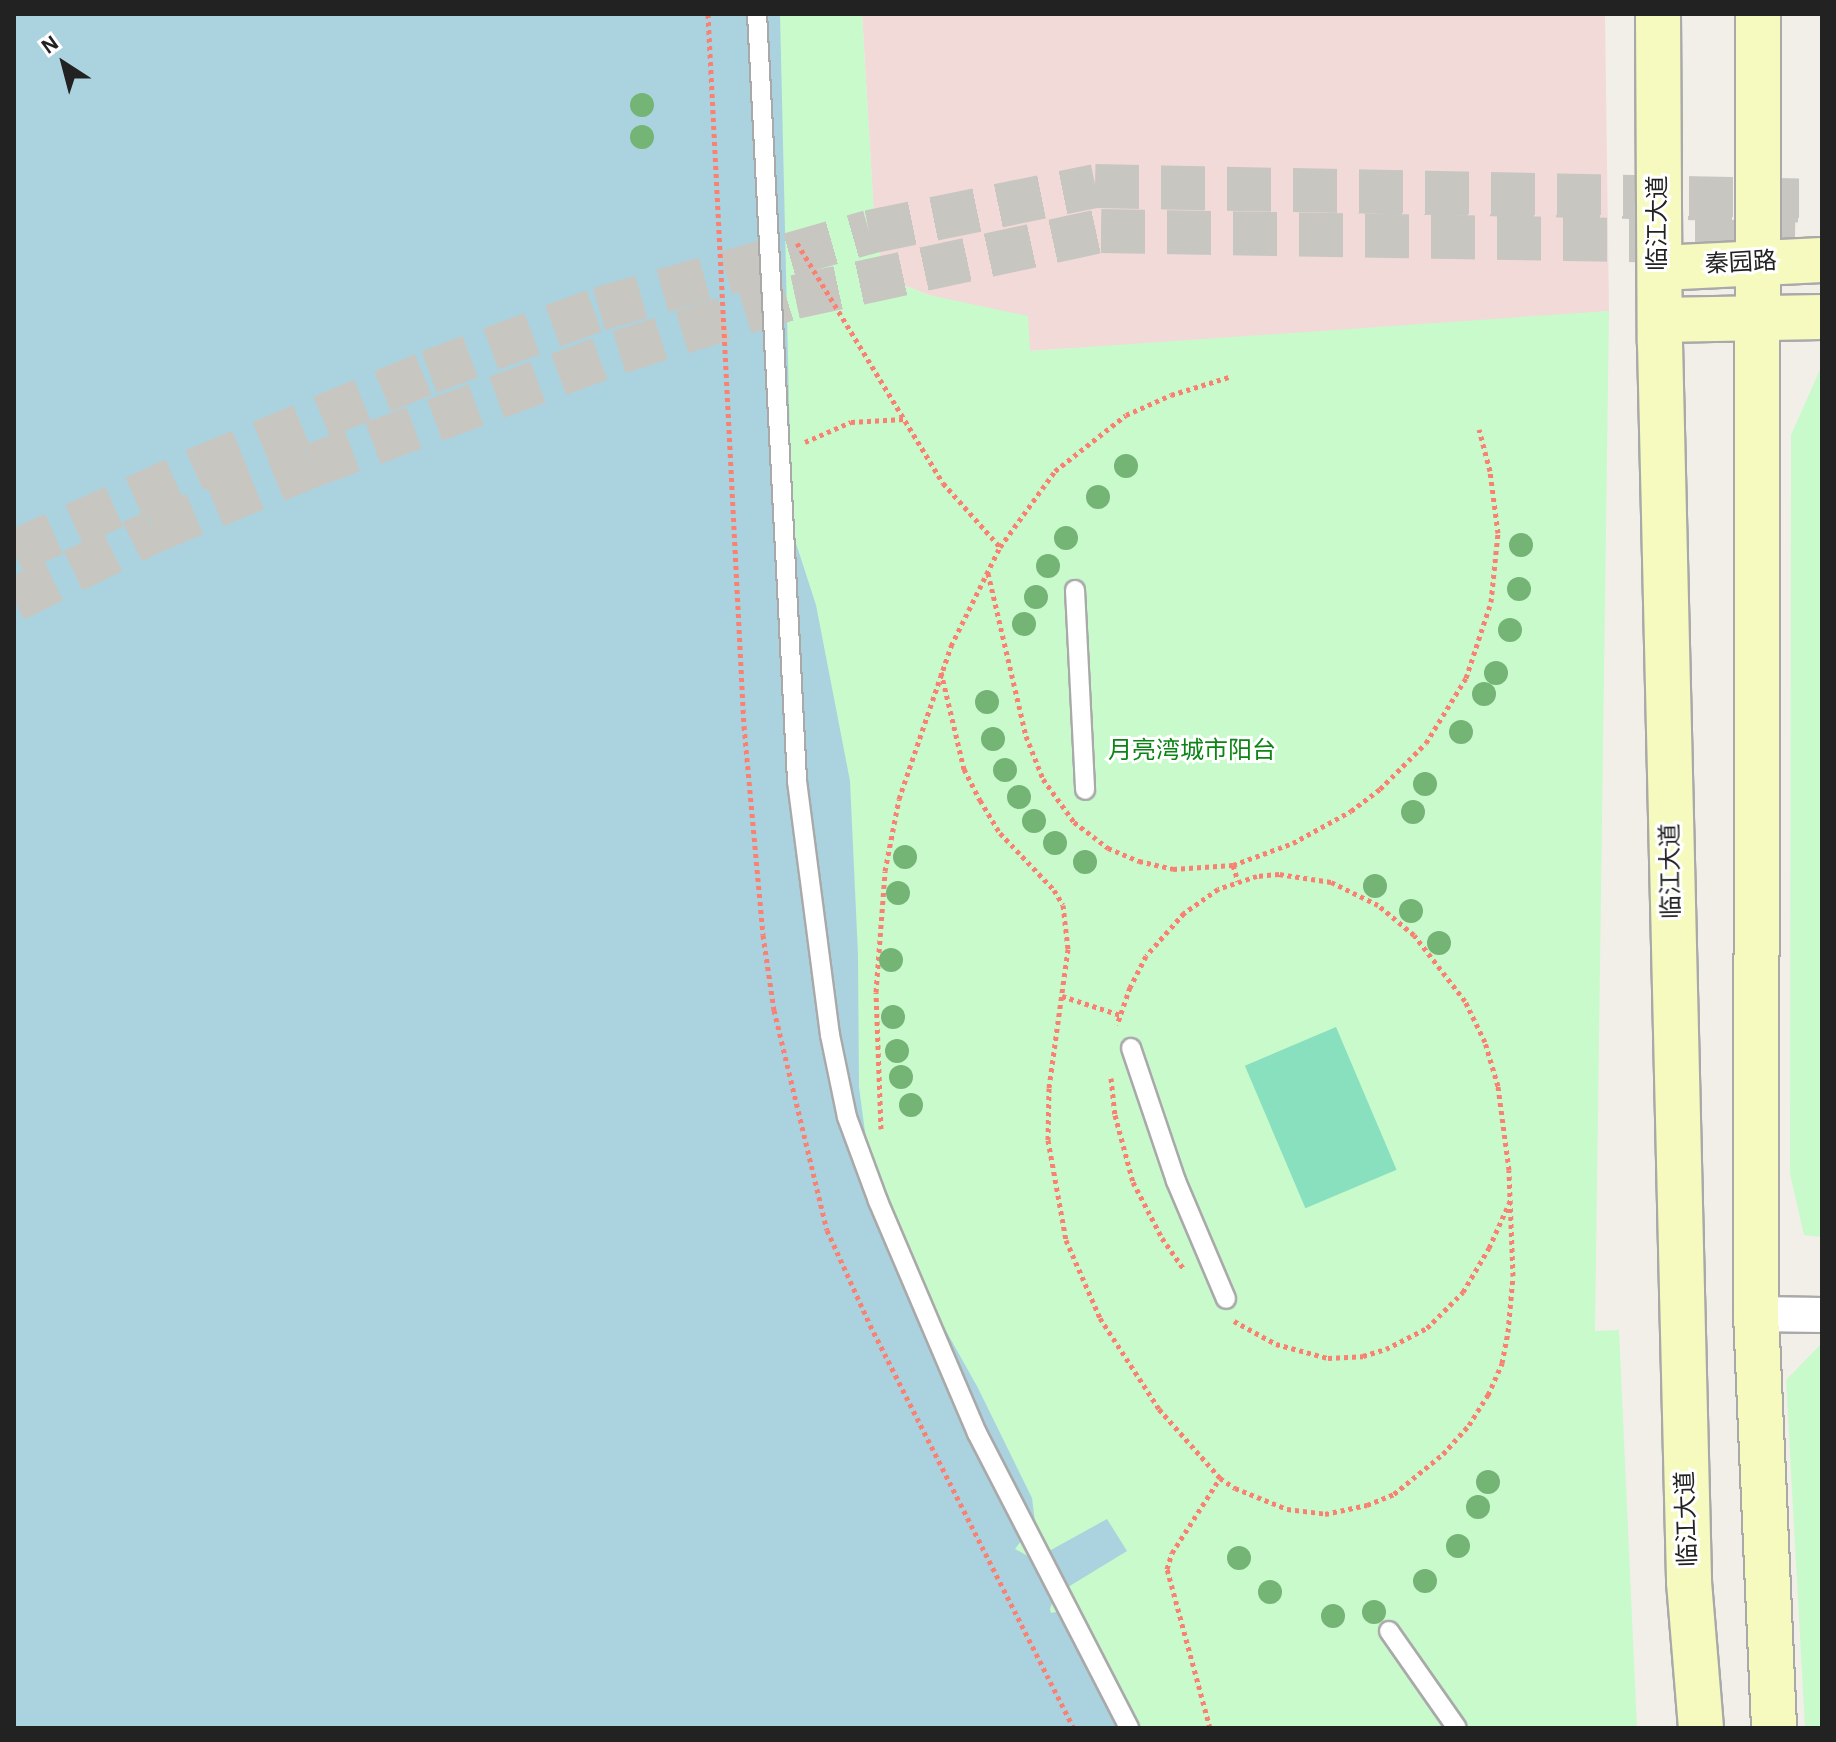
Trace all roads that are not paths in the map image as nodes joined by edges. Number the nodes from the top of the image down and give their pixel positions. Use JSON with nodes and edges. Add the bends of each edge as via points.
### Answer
{"nodes":[{"id":1,"x":757,"y":14,"type":"edge"},
{"id":2,"x":1658,"y":14,"type":"edge"},
{"id":3,"x":1758,"y":14,"type":"edge"},
{"id":4,"x":1822,"y":260,"type":"edge"},
{"id":5,"x":1758,"y":264,"type":"junction"},
{"id":6,"x":1660,"y":268,"type":"junction"},
{"id":7,"x":1822,"y":317,"type":"edge"},
{"id":8,"x":1757,"y":318,"type":"junction"},
{"id":9,"x":1660,"y":320,"type":"junction"},
{"id":10,"x":1075,"y":590,"type":"dead end"},
{"id":11,"x":1085,"y":790,"type":"dead end"},
{"id":12,"x":1131,"y":1048,"type":"dead end"},
{"id":13,"x":1224,"y":1306,"type":"road end"},
{"id":14,"x":1756,"y":1314,"type":"junction"},
{"id":15,"x":1822,"y":1315,"type":"edge"},
{"id":16,"x":1389,"y":1631,"type":"dead end"},
{"id":17,"x":1129,"y":1728,"type":"edge"},
{"id":18,"x":1457,"y":1728,"type":"edge"},
{"id":19,"x":1701,"y":1728,"type":"edge"},
{"id":20,"x":1774,"y":1728,"type":"edge"}],
"edges":[{"from":1,"to":17,"type":"lane","via":[[797,781],[830,1035],[847,1117],[883,1216],[977,1433]]},
{"from":2,"to":6,"type":"main road","name":"临江大道"},
{"from":3,"to":5,"type":"main road"},
{"from":4,"to":5,"type":"main road","name":"秦园路"},
{"from":5,"to":6,"type":"main road","name":"秦园路"},
{"from":5,"to":8,"type":"main road"},
{"from":6,"to":9,"type":"main road","name":"临江大道"},
{"from":7,"to":8,"type":"main road"},
{"from":8,"to":9,"type":"main road"},
{"from":8,"to":14,"type":"main road"},
{"from":9,"to":19,"type":"main road","name":"临江大道","via":[[1689,1582]]},
{"from":10,"to":11,"type":"lane"},
{"from":12,"to":13,"type":"lane"},
{"from":14,"to":15,"type":"street"},
{"from":14,"to":20,"type":"main road"},
{"from":16,"to":18,"type":"lane"}]}
